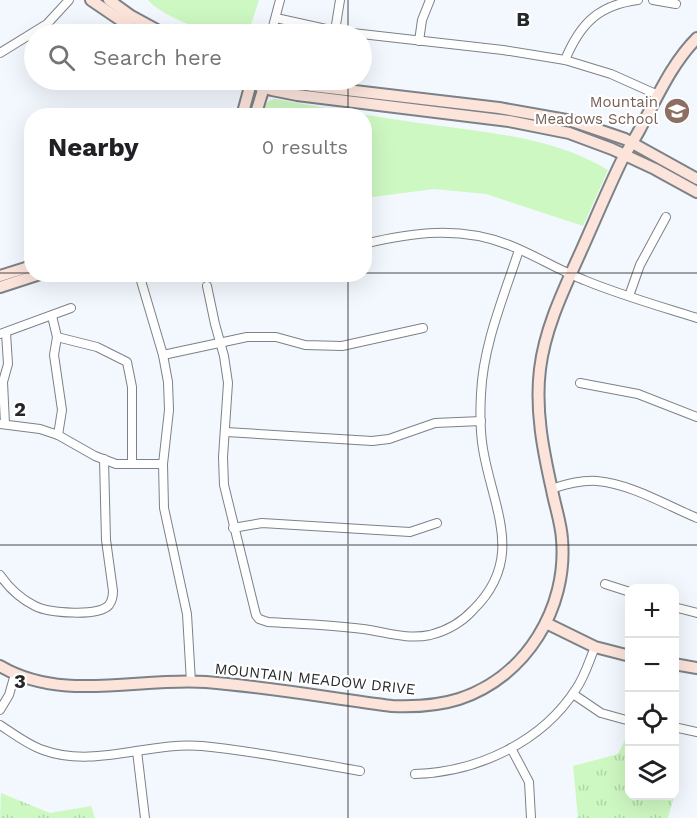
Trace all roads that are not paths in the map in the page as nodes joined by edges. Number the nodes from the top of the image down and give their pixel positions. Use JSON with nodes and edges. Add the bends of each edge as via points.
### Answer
{"nodes":[{"id":1,"x":69,"y":0,"type":"edge"},
{"id":2,"x":90,"y":0,"type":"edge"},
{"id":3,"x":109,"y":0,"type":"edge"},
{"id":4,"x":280,"y":0,"type":"edge"},
{"id":5,"x":340,"y":0,"type":"edge"},
{"id":6,"x":430,"y":0,"type":"edge"},
{"id":7,"x":638,"y":0,"type":"edge"},
{"id":8,"x":653,"y":0,"type":"edge"},
{"id":9,"x":676,"y":4,"type":"dead end"},
{"id":10,"x":276,"y":18,"type":"junction"},
{"id":11,"x":47,"y":24,"type":"edge"},
{"id":12,"x":126,"y":24,"type":"edge"},
{"id":13,"x":146,"y":24,"type":"edge"},
{"id":14,"x":274,"y":24,"type":"edge"},
{"id":15,"x":301,"y":24,"type":"edge"},
{"id":16,"x":336,"y":24,"type":"edge"},
{"id":17,"x":372,"y":36,"type":"edge"},
{"id":18,"x":24,"y":38,"type":"edge"},
{"id":19,"x":697,"y":38,"type":"edge"},
{"id":20,"x":419,"y":41,"type":"junction"},
{"id":21,"x":0,"y":53,"type":"edge"},
{"id":22,"x":565,"y":60,"type":"junction"},
{"id":23,"x":252,"y":90,"type":"edge"},
{"id":24,"x":255,"y":90,"type":"edge"},
{"id":25,"x":274,"y":90,"type":"edge"},
{"id":26,"x":346,"y":90,"type":"edge"},
{"id":27,"x":658,"y":95,"type":"junction"},
{"id":28,"x":245,"y":108,"type":"edge"},
{"id":29,"x":255,"y":108,"type":"edge"},
{"id":30,"x":633,"y":143,"type":"junction"},
{"id":31,"x":625,"y":155,"type":"junction"},
{"id":32,"x":697,"y":179,"type":"edge"},
{"id":33,"x":697,"y":192,"type":"edge"},
{"id":34,"x":666,"y":217,"type":"dead end"},
{"id":35,"x":372,"y":242,"type":"edge"},
{"id":36,"x":519,"y":250,"type":"junction"},
{"id":37,"x":24,"y":268,"type":"edge"},
{"id":38,"x":571,"y":274,"type":"junction"},
{"id":39,"x":0,"y":276,"type":"edge"},
{"id":40,"x":24,"y":279,"type":"edge"},
{"id":41,"x":141,"y":282,"type":"edge"},
{"id":42,"x":207,"y":286,"type":"dead end"},
{"id":43,"x":0,"y":287,"type":"edge"},
{"id":44,"x":629,"y":296,"type":"junction"},
{"id":45,"x":71,"y":308,"type":"dead end"},
{"id":46,"x":52,"y":316,"type":"junction"},
{"id":47,"x":697,"y":318,"type":"edge"},
{"id":48,"x":423,"y":328,"type":"dead end"},
{"id":49,"x":3,"y":334,"type":"edge"},
{"id":50,"x":57,"y":337,"type":"junction"},
{"id":51,"x":220,"y":342,"type":"junction"},
{"id":52,"x":164,"y":355,"type":"junction"},
{"id":53,"x":580,"y":382,"type":"dead end"},
{"id":54,"x":697,"y":417,"type":"edge"},
{"id":55,"x":481,"y":421,"type":"junction"},
{"id":56,"x":2,"y":424,"type":"edge"},
{"id":57,"x":226,"y":432,"type":"junction"},
{"id":58,"x":58,"y":435,"type":"junction"},
{"id":59,"x":104,"y":459,"type":"junction"},
{"id":60,"x":164,"y":464,"type":"junction"},
{"id":61,"x":132,"y":465,"type":"junction"},
{"id":62,"x":551,"y":489,"type":"junction"},
{"id":63,"x":697,"y":518,"type":"edge"},
{"id":64,"x":437,"y":523,"type":"dead end"},
{"id":65,"x":233,"y":528,"type":"junction"},
{"id":66,"x":0,"y":575,"type":"edge"},
{"id":67,"x":605,"y":584,"type":"dead end"},
{"id":68,"x":625,"y":590,"type":"edge"},
{"id":69,"x":679,"y":608,"type":"edge"},
{"id":70,"x":697,"y":613,"type":"edge"},
{"id":71,"x":546,"y":623,"type":"junction"},
{"id":72,"x":595,"y":647,"type":"junction"},
{"id":73,"x":625,"y":655,"type":"edge"},
{"id":74,"x":679,"y":665,"type":"edge"},
{"id":75,"x":0,"y":666,"type":"edge"},
{"id":76,"x":697,"y":668,"type":"edge"},
{"id":77,"x":15,"y":674,"type":"junction"},
{"id":78,"x":191,"y":682,"type":"junction"},
{"id":79,"x":573,"y":694,"type":"junction"},
{"id":80,"x":0,"y":710,"type":"edge"},
{"id":81,"x":625,"y":720,"type":"edge"},
{"id":82,"x":0,"y":725,"type":"edge"},
{"id":83,"x":679,"y":728,"type":"edge"},
{"id":84,"x":697,"y":732,"type":"edge"},
{"id":85,"x":511,"y":748,"type":"junction"},
{"id":86,"x":137,"y":751,"type":"junction"},
{"id":87,"x":360,"y":771,"type":"dead end"},
{"id":88,"x":415,"y":774,"type":"dead end"},
{"id":89,"x":145,"y":818,"type":"edge"},
{"id":90,"x":531,"y":818,"type":"edge"}],
"edges":[{"from":1,"to":11,"type":"street"},
{"from":2,"to":12,"type":"street"},
{"from":3,"to":13,"type":"street"},
{"from":4,"to":10,"type":"street"},
{"from":5,"to":16,"type":"street"},
{"from":6,"to":20,"type":"street"},
{"from":7,"to":22,"type":"street","via":[[612,6],[591,19]]},
{"from":8,"to":9,"type":"street"},
{"from":10,"to":14,"type":"street"},
{"from":10,"to":15,"type":"street"},
{"from":17,"to":20,"type":"street"},
{"from":18,"to":21,"type":"street"},
{"from":19,"to":27,"type":"street","name":"MOUNTAIN MEADOW DRIVE"},
{"from":20,"to":22,"type":"street"},
{"from":22,"to":27,"type":"street"},
{"from":23,"to":28,"type":"street"},
{"from":24,"to":29,"type":"street"},
{"from":25,"to":31,"type":"street","via":[[535,126],[569,133]]},
{"from":26,"to":30,"type":"street","via":[[549,116]]},
{"from":27,"to":30,"type":"street","name":"MOUNTAIN MEADOW DRIVE"},
{"from":30,"to":31,"type":"street","name":"MOUNTAIN MEADOW DRIVE"},
{"from":30,"to":32,"type":"street"},
{"from":31,"to":33,"type":"street"},
{"from":31,"to":38,"type":"street","name":"MOUNTAIN MEADOW DRIVE"},
{"from":34,"to":44,"type":"street","via":[[640,265]]},
{"from":35,"to":36,"type":"street","via":[[407,234],[446,232],[478,236]]},
{"from":36,"to":38,"type":"street"},
{"from":36,"to":55,"type":"street","via":[[486,354]]},
{"from":37,"to":39,"type":"street"},
{"from":38,"to":44,"type":"street"},
{"from":38,"to":62,"type":"street","name":"MOUNTAIN MEADOW DRIVE","via":[[550,326],[540,368],[539,427]]},
{"from":40,"to":43,"type":"street"},
{"from":41,"to":52,"type":"street"},
{"from":42,"to":51,"type":"street"},
{"from":44,"to":47,"type":"street"},
{"from":45,"to":46,"type":"street"},
{"from":46,"to":49,"type":"street"},
{"from":46,"to":50,"type":"street"},
{"from":48,"to":51,"type":"street","via":[[342,346],[305,345],[261,336]]},
{"from":49,"to":56,"type":"street","via":[[8,364],[3,381]]},
{"from":50,"to":58,"type":"street","via":[[54,355],[62,410]]},
{"from":50,"to":61,"type":"street","via":[[97,347],[127,362],[132,387]]},
{"from":51,"to":52,"type":"street"},
{"from":51,"to":57,"type":"street","via":[[228,383]]},
{"from":52,"to":60,"type":"street","via":[[169,395]]},
{"from":53,"to":54,"type":"street","via":[[638,394]]},
{"from":55,"to":57,"type":"street","via":[[435,423],[372,441]]},
{"from":55,"to":65,"type":"street","via":[[483,450],[503,531],[502,559],[496,580],[481,603],[445,630],[404,637],[259,619]]},
{"from":56,"to":58,"type":"street"},
{"from":57,"to":65,"type":"street","via":[[222,470]]},
{"from":58,"to":59,"type":"street"},
{"from":59,"to":61,"type":"street"},
{"from":59,"to":66,"type":"street","via":[[106,540],[113,597],[109,604],[101,610],[84,611],[40,608],[23,599]]},
{"from":60,"to":61,"type":"street"},
{"from":60,"to":78,"type":"street","via":[[164,508],[187,614]]},
{"from":62,"to":63,"type":"street","via":[[580,482],[610,483]]},
{"from":62,"to":71,"type":"street","name":"MOUNTAIN MEADOW DRIVE","via":[[562,557],[560,584]]},
{"from":64,"to":65,"type":"street","via":[[410,532],[262,523]]},
{"from":67,"to":68,"type":"street"},
{"from":69,"to":70,"type":"street"},
{"from":71,"to":72,"type":"street"},
{"from":71,"to":78,"type":"street","name":"MOUNTAIN MEADOW DRIVE","via":[[525,655],[497,680],[459,699],[428,706],[392,706]]},
{"from":72,"to":73,"type":"street"},
{"from":72,"to":79,"type":"street"},
{"from":74,"to":76,"type":"street"},
{"from":75,"to":77,"type":"street","name":"MOUNTAIN MEADOW DRIVE"},
{"from":77,"to":78,"type":"street","name":"MOUNTAIN MEADOW DRIVE","via":[[64,686]]},
{"from":77,"to":80,"type":"street"},
{"from":79,"to":81,"type":"street","via":[[602,713]]},
{"from":79,"to":85,"type":"street","via":[[542,729]]},
{"from":82,"to":86,"type":"street","via":[[41,750],[64,755]]},
{"from":83,"to":84,"type":"street"},
{"from":85,"to":88,"type":"street","via":[[478,762]]},
{"from":85,"to":90,"type":"street","via":[[528,782]]},
{"from":86,"to":87,"type":"street","via":[[202,746]]},
{"from":86,"to":89,"type":"street"}]}
